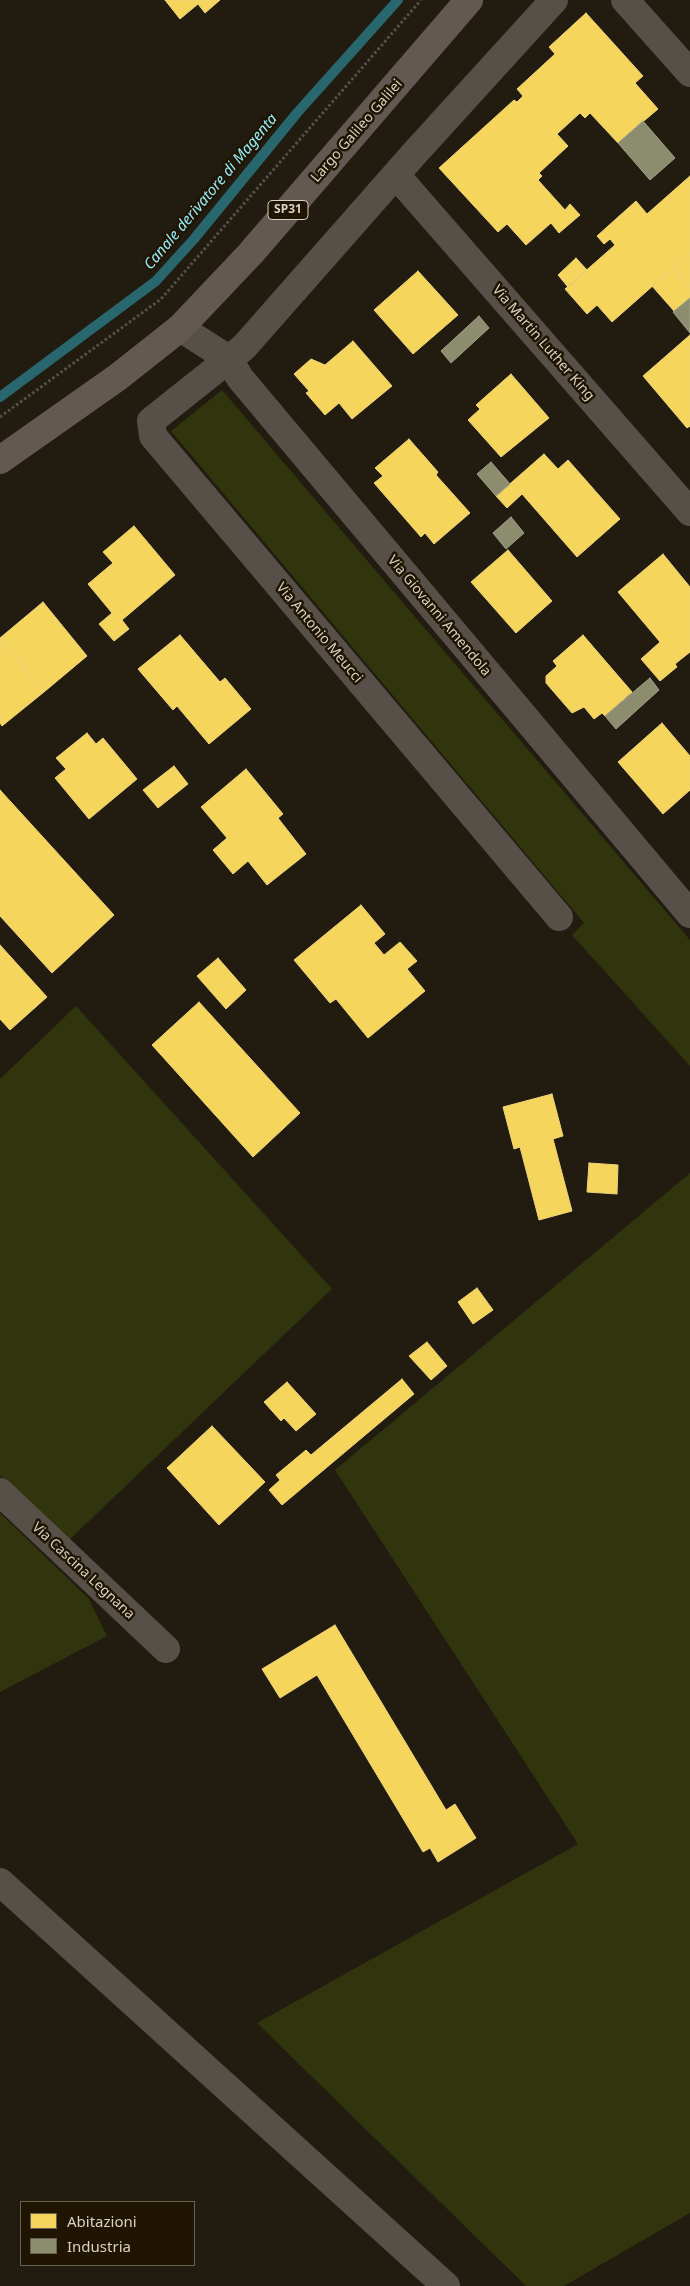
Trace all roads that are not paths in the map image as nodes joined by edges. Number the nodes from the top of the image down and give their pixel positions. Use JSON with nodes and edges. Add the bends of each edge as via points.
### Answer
{"nodes":[{"id":1,"x":469,"y":0,"type":"edge"},
{"id":2,"x":554,"y":0,"type":"edge"},
{"id":3,"x":625,"y":0,"type":"edge"},
{"id":4,"x":690,"y":73,"type":"edge"},
{"id":5,"x":396,"y":175,"type":"junction"},
{"id":6,"x":180,"y":328,"type":"junction"},
{"id":7,"x":229,"y":359,"type":"junction"},
{"id":8,"x":0,"y":460,"type":"edge"},
{"id":9,"x":690,"y":512,"type":"edge"},
{"id":10,"x":690,"y":914,"type":"edge"},
{"id":11,"x":559,"y":917,"type":"dead end"},
{"id":12,"x":0,"y":1492,"type":"edge"},
{"id":13,"x":166,"y":1649,"type":"dead end"},
{"id":14,"x":0,"y":1882,"type":"edge"},
{"id":15,"x":446,"y":2286,"type":"edge"}],
"edges":[{"from":1,"to":6,"type":"main road","name":"Largo Galileo Galilei","number":"SP31","via":[[251,253]]},
{"from":2,"to":5,"type":"street"},
{"from":3,"to":4,"type":"street"},
{"from":5,"to":7,"type":"street","via":[[244,347]]},
{"from":5,"to":9,"type":"street","name":"Via Martin Luther King"},
{"from":6,"to":7,"type":"street","name":"Via Giovanni Amendola"},
{"from":6,"to":8,"type":"main road","name":"Largo Galileo Galilei","number":"SP31","via":[[118,377]]},
{"from":7,"to":10,"type":"street","name":"Via Giovanni Amendola","via":[[240,378]]},
{"from":7,"to":11,"type":"street","name":"Via Antonio Meucci","via":[[151,421],[152,436]]},
{"from":12,"to":13,"type":"street","name":"Via Cascina Legnana"},
{"from":14,"to":15,"type":"street"}]}
